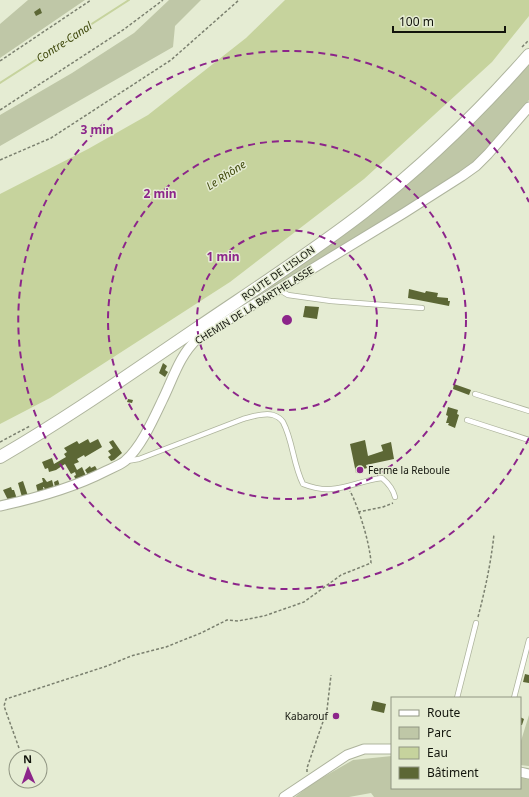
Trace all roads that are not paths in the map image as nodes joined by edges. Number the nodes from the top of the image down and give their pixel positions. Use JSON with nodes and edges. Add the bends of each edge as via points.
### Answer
{"nodes":[{"id":1,"x":524,"y":53,"type":"edge"},
{"id":2,"x":529,"y":107,"type":"edge"},
{"id":3,"x":278,"y":290,"type":"junction"},
{"id":4,"x":422,"y":308,"type":"dead end"},
{"id":5,"x":475,"y":394,"type":"dead end"},
{"id":6,"x":529,"y":411,"type":"edge"},
{"id":7,"x":467,"y":420,"type":"dead end"},
{"id":8,"x":529,"y":440,"type":"edge"},
{"id":9,"x":0,"y":456,"type":"edge"},
{"id":10,"x":125,"y":461,"type":"junction"},
{"id":11,"x":395,"y":497,"type":"road end"},
{"id":12,"x":0,"y":506,"type":"edge"},
{"id":13,"x":476,"y":623,"type":"road end"},
{"id":14,"x":529,"y":640,"type":"edge"},
{"id":15,"x":457,"y":697,"type":"edge"},
{"id":16,"x":514,"y":697,"type":"edge"},
{"id":17,"x":391,"y":749,"type":"edge"},
{"id":18,"x":284,"y":797,"type":"edge"}],
"edges":[{"from":1,"to":9,"type":"street","name":"ROUTE DE L'ISLON","via":[[504,83],[452,136],[364,212],[80,407]]},
{"from":2,"to":3,"type":"street","name":"CHEMIN DE LA BARTHELASSE","via":[[476,166]]},
{"from":3,"to":4,"type":"lane","via":[[288,295],[331,301]]},
{"from":3,"to":10,"type":"street","name":"CHEMIN DE LA BARTHELASSE","via":[[189,346],[143,438]]},
{"from":5,"to":6,"type":"lane"},
{"from":7,"to":8,"type":"lane"},
{"from":10,"to":11,"type":"lane","via":[[139,459],[243,419],[273,415],[282,420],[303,484],[330,490],[382,478],[388,483]]},
{"from":10,"to":12,"type":"street","name":"CHEMIN DE LA BARTHELASSE","via":[[75,485]]},
{"from":13,"to":15,"type":"lane"},
{"from":14,"to":16,"type":"lane"},
{"from":17,"to":18,"type":"street","via":[[364,749],[347,755]]}]}
